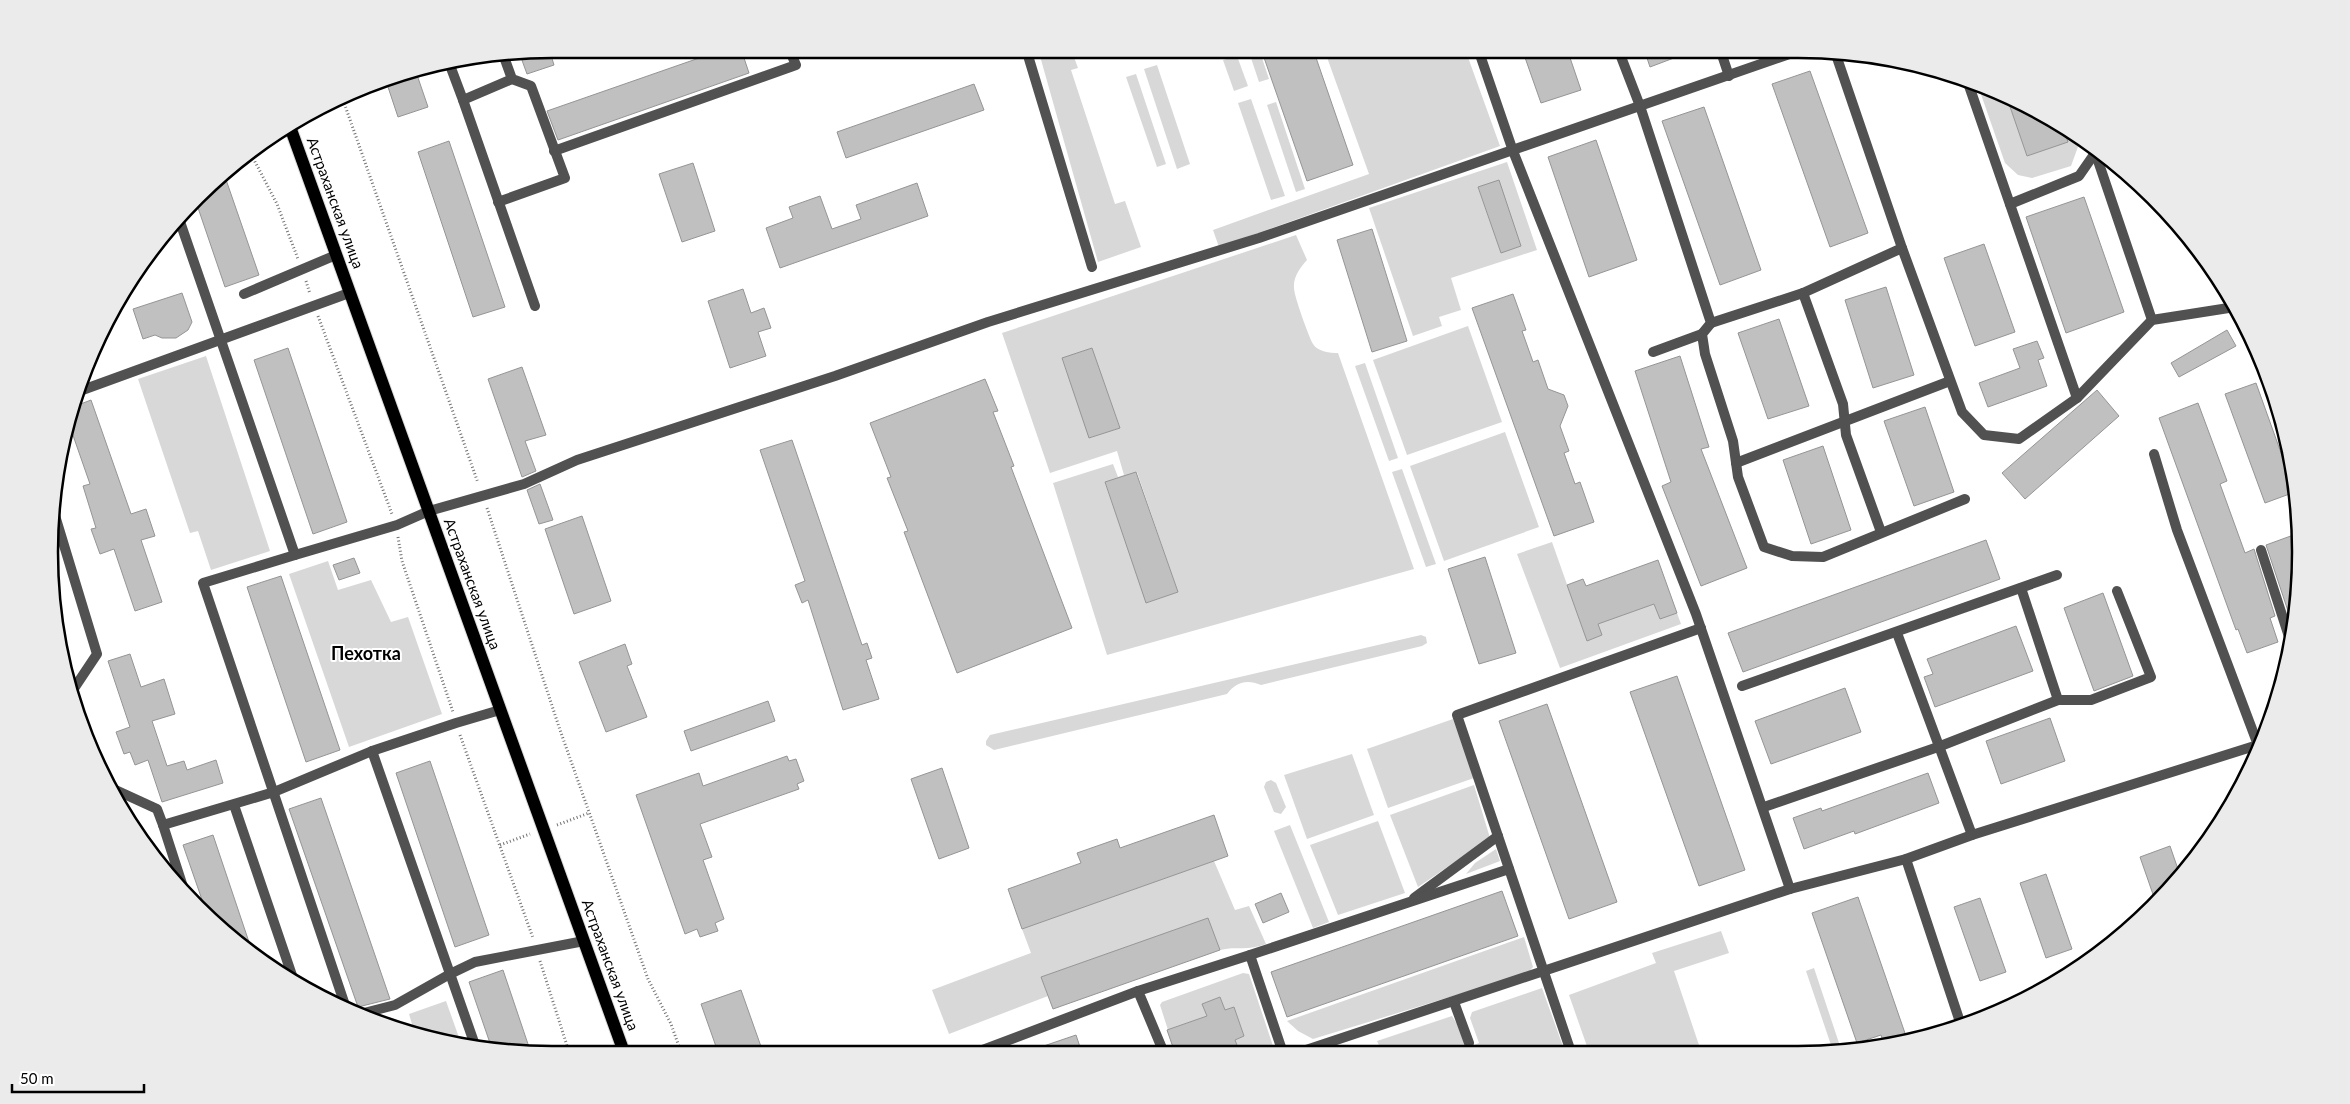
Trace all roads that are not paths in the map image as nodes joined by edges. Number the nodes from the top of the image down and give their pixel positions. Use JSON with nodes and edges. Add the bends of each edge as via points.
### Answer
{"nodes":[{"id":1,"x":793,"y":58,"type":"edge"},
{"id":2,"x":1029,"y":58,"type":"edge"},
{"id":3,"x":1481,"y":58,"type":"edge"},
{"id":4,"x":1621,"y":58,"type":"edge"},
{"id":5,"x":1723,"y":58,"type":"edge"},
{"id":6,"x":1779,"y":58,"type":"edge"},
{"id":7,"x":505,"y":60,"type":"edge"},
{"id":8,"x":1838,"y":60,"type":"edge"},
{"id":9,"x":451,"y":68,"type":"edge"},
{"id":10,"x":1729,"y":76,"type":"junction"},
{"id":11,"x":512,"y":79,"type":"junction"},
{"id":12,"x":1971,"y":89,"type":"edge"},
{"id":13,"x":463,"y":100,"type":"junction"},
{"id":14,"x":1640,"y":106,"type":"junction"},
{"id":15,"x":292,"y":132,"type":"edge"},
{"id":16,"x":554,"y":151,"type":"junction"},
{"id":17,"x":1513,"y":151,"type":"junction"},
{"id":18,"x":2092,"y":155,"type":"edge"},
{"id":19,"x":2099,"y":160,"type":"edge"},
{"id":20,"x":498,"y":202,"type":"junction"},
{"id":21,"x":2010,"y":204,"type":"junction"},
{"id":22,"x":181,"y":225,"type":"edge"},
{"id":23,"x":1902,"y":248,"type":"junction"},
{"id":24,"x":336,"y":255,"type":"junction"},
{"id":25,"x":1092,"y":267,"type":"dead end"},
{"id":26,"x":349,"y":293,"type":"junction"},
{"id":27,"x":1803,"y":293,"type":"junction"},
{"id":28,"x":244,"y":294,"type":"dead end"},
{"id":29,"x":535,"y":306,"type":"dead end"},
{"id":30,"x":2228,"y":308,"type":"edge"},
{"id":31,"x":2152,"y":320,"type":"junction"},
{"id":32,"x":1712,"y":323,"type":"junction"},
{"id":33,"x":1702,"y":334,"type":"junction"},
{"id":34,"x":220,"y":340,"type":"junction"},
{"id":35,"x":1653,"y":352,"type":"dead end"},
{"id":36,"x":1950,"y":381,"type":"junction"},
{"id":37,"x":86,"y":389,"type":"edge"},
{"id":38,"x":2077,"y":398,"type":"junction"},
{"id":39,"x":1845,"y":422,"type":"junction"},
{"id":40,"x":2154,"y":454,"type":"dead end"},
{"id":41,"x":1736,"y":463,"type":"junction"},
{"id":42,"x":1965,"y":499,"type":"dead end"},
{"id":43,"x":428,"y":511,"type":"junction"},
{"id":44,"x":1881,"y":532,"type":"junction"},
{"id":45,"x":59,"y":534,"type":"edge"},
{"id":46,"x":2261,"y":550,"type":"dead end"},
{"id":47,"x":295,"y":555,"type":"junction"},
{"id":48,"x":2058,"y":575,"type":"dead end"},
{"id":49,"x":2021,"y":588,"type":"junction"},
{"id":50,"x":2117,"y":591,"type":"dead end"},
{"id":51,"x":2287,"y":620,"type":"edge"},
{"id":52,"x":1701,"y":628,"type":"junction"},
{"id":53,"x":1897,"y":633,"type":"junction"},
{"id":54,"x":76,"y":686,"type":"edge"},
{"id":55,"x":1742,"y":686,"type":"dead end"},
{"id":56,"x":2058,"y":700,"type":"junction"},
{"id":57,"x":500,"y":710,"type":"junction"},
{"id":58,"x":2257,"y":735,"type":"edge"},
{"id":59,"x":1938,"y":747,"type":"junction"},
{"id":60,"x":2253,"y":747,"type":"edge"},
{"id":61,"x":372,"y":751,"type":"junction"},
{"id":62,"x":120,"y":792,"type":"edge"},
{"id":63,"x":274,"y":792,"type":"junction"},
{"id":64,"x":234,"y":805,"type":"junction"},
{"id":65,"x":1764,"y":807,"type":"junction"},
{"id":66,"x":163,"y":826,"type":"junction"},
{"id":67,"x":1498,"y":836,"type":"junction"},
{"id":68,"x":1972,"y":836,"type":"junction"},
{"id":69,"x":1906,"y":859,"type":"junction"},
{"id":70,"x":1509,"y":869,"type":"junction"},
{"id":71,"x":180,"y":878,"type":"edge"},
{"id":72,"x":1790,"y":889,"type":"junction"},
{"id":73,"x":1405,"y":904,"type":"junction"},
{"id":74,"x":584,"y":942,"type":"junction"},
{"id":75,"x":1250,"y":955,"type":"junction"},
{"id":76,"x":291,"y":971,"type":"edge"},
{"id":77,"x":1543,"y":972,"type":"junction"},
{"id":78,"x":450,"y":974,"type":"junction"},
{"id":79,"x":1138,"y":991,"type":"junction"},
{"id":80,"x":344,"y":1001,"type":"edge"},
{"id":81,"x":1454,"y":1002,"type":"junction"},
{"id":82,"x":370,"y":1011,"type":"edge"},
{"id":83,"x":1959,"y":1019,"type":"edge"},
{"id":84,"x":473,"y":1040,"type":"edge"},
{"id":85,"x":1469,"y":1043,"type":"dead end"},
{"id":86,"x":622,"y":1046,"type":"edge"},
{"id":87,"x":993,"y":1046,"type":"edge"},
{"id":88,"x":1161,"y":1046,"type":"edge"},
{"id":89,"x":1281,"y":1046,"type":"edge"},
{"id":90,"x":1319,"y":1046,"type":"edge"},
{"id":91,"x":1569,"y":1046,"type":"edge"}],
"edges":[{"from":1,"to":16,"type":"lane","via":[[796,65]]},
{"from":2,"to":25,"type":"lane"},
{"from":3,"to":17,"type":"lane"},
{"from":4,"to":14,"type":"lane"},
{"from":5,"to":10,"type":"lane"},
{"from":6,"to":10,"type":"lane"},
{"from":7,"to":11,"type":"lane"},
{"from":8,"to":23,"type":"lane"},
{"from":9,"to":13,"type":"lane"},
{"from":10,"to":14,"type":"lane"},
{"from":11,"to":13,"type":"lane"},
{"from":11,"to":16,"type":"lane","via":[[531,86]]},
{"from":12,"to":21,"type":"lane"},
{"from":13,"to":20,"type":"lane"},
{"from":14,"to":17,"type":"lane"},
{"from":14,"to":32,"type":"lane"},
{"from":15,"to":24,"type":"main road","name":"Астраханская улица"},
{"from":16,"to":20,"type":"lane","via":[[565,178]]},
{"from":17,"to":43,"type":"lane","via":[[1259,238],[988,322],[577,460],[524,484]]},
{"from":17,"to":52,"type":"lane"},
{"from":18,"to":21,"type":"lane","via":[[2078,176]]},
{"from":19,"to":31,"type":"lane"},
{"from":20,"to":29,"type":"lane"},
{"from":21,"to":38,"type":"lane"},
{"from":22,"to":34,"type":"lane"},
{"from":23,"to":27,"type":"lane"},
{"from":23,"to":36,"type":"lane"},
{"from":24,"to":26,"type":"main road","name":"Астраханская улица"},
{"from":24,"to":28,"type":"lane"},
{"from":26,"to":34,"type":"lane"},
{"from":26,"to":43,"type":"main road","name":"Астраханская улица"},
{"from":27,"to":32,"type":"lane"},
{"from":27,"to":39,"type":"lane","via":[[1843,404]]},
{"from":30,"to":31,"type":"lane"},
{"from":31,"to":38,"type":"lane"},
{"from":32,"to":33,"type":"lane"},
{"from":33,"to":35,"type":"lane"},
{"from":33,"to":41,"type":"lane","via":[[1705,354],[1733,441]]},
{"from":34,"to":37,"type":"lane"},
{"from":34,"to":47,"type":"lane"},
{"from":36,"to":38,"type":"lane","via":[[1962,412],[1984,435],[2019,438]]},
{"from":36,"to":39,"type":"lane"},
{"from":39,"to":41,"type":"lane"},
{"from":39,"to":44,"type":"lane","via":[[1846,435]]},
{"from":40,"to":58,"type":"lane","via":[[2177,530]]},
{"from":41,"to":44,"type":"lane","via":[[1738,478],[1764,547],[1792,556],[1823,557]]},
{"from":42,"to":44,"type":"lane"},
{"from":43,"to":47,"type":"lane","via":[[397,525]]},
{"from":43,"to":57,"type":"main road","name":"Астраханская улица"},
{"from":45,"to":54,"type":"lane","via":[[97,654]]},
{"from":46,"to":51,"type":"lane"},
{"from":47,"to":63,"type":"lane","via":[[203,583]]},
{"from":48,"to":49,"type":"lane"},
{"from":49,"to":53,"type":"lane"},
{"from":49,"to":56,"type":"lane"},
{"from":50,"to":56,"type":"lane","via":[[2151,677],[2091,700]]},
{"from":52,"to":65,"type":"lane"},
{"from":52,"to":67,"type":"lane","via":[[1457,715]]},
{"from":53,"to":55,"type":"lane"},
{"from":53,"to":59,"type":"lane"},
{"from":56,"to":59,"type":"lane"},
{"from":57,"to":61,"type":"lane"},
{"from":57,"to":74,"type":"main road","name":"Астраханская улица"},
{"from":59,"to":65,"type":"lane"},
{"from":59,"to":68,"type":"lane"},
{"from":60,"to":68,"type":"lane"},
{"from":61,"to":63,"type":"lane"},
{"from":61,"to":78,"type":"lane"},
{"from":62,"to":66,"type":"lane","via":[[157,809]]},
{"from":63,"to":64,"type":"lane"},
{"from":63,"to":80,"type":"lane"},
{"from":64,"to":66,"type":"lane"},
{"from":64,"to":76,"type":"lane"},
{"from":65,"to":72,"type":"lane"},
{"from":66,"to":71,"type":"lane"},
{"from":67,"to":70,"type":"lane"},
{"from":67,"to":73,"type":"lane"},
{"from":68,"to":69,"type":"lane"},
{"from":69,"to":72,"type":"lane"},
{"from":69,"to":83,"type":"lane"},
{"from":70,"to":73,"type":"lane"},
{"from":70,"to":77,"type":"lane"},
{"from":72,"to":77,"type":"lane"},
{"from":73,"to":75,"type":"lane"},
{"from":74,"to":78,"type":"lane","via":[[476,962]]},
{"from":74,"to":86,"type":"main road","name":"Астраханская улица"},
{"from":75,"to":79,"type":"lane"},
{"from":75,"to":89,"type":"lane"},
{"from":77,"to":81,"type":"lane"},
{"from":77,"to":91,"type":"lane"},
{"from":78,"to":82,"type":"lane","via":[[395,1005]]},
{"from":78,"to":84,"type":"lane"},
{"from":79,"to":87,"type":"lane"},
{"from":79,"to":88,"type":"lane"},
{"from":81,"to":85,"type":"lane"},
{"from":81,"to":90,"type":"lane"}]}
